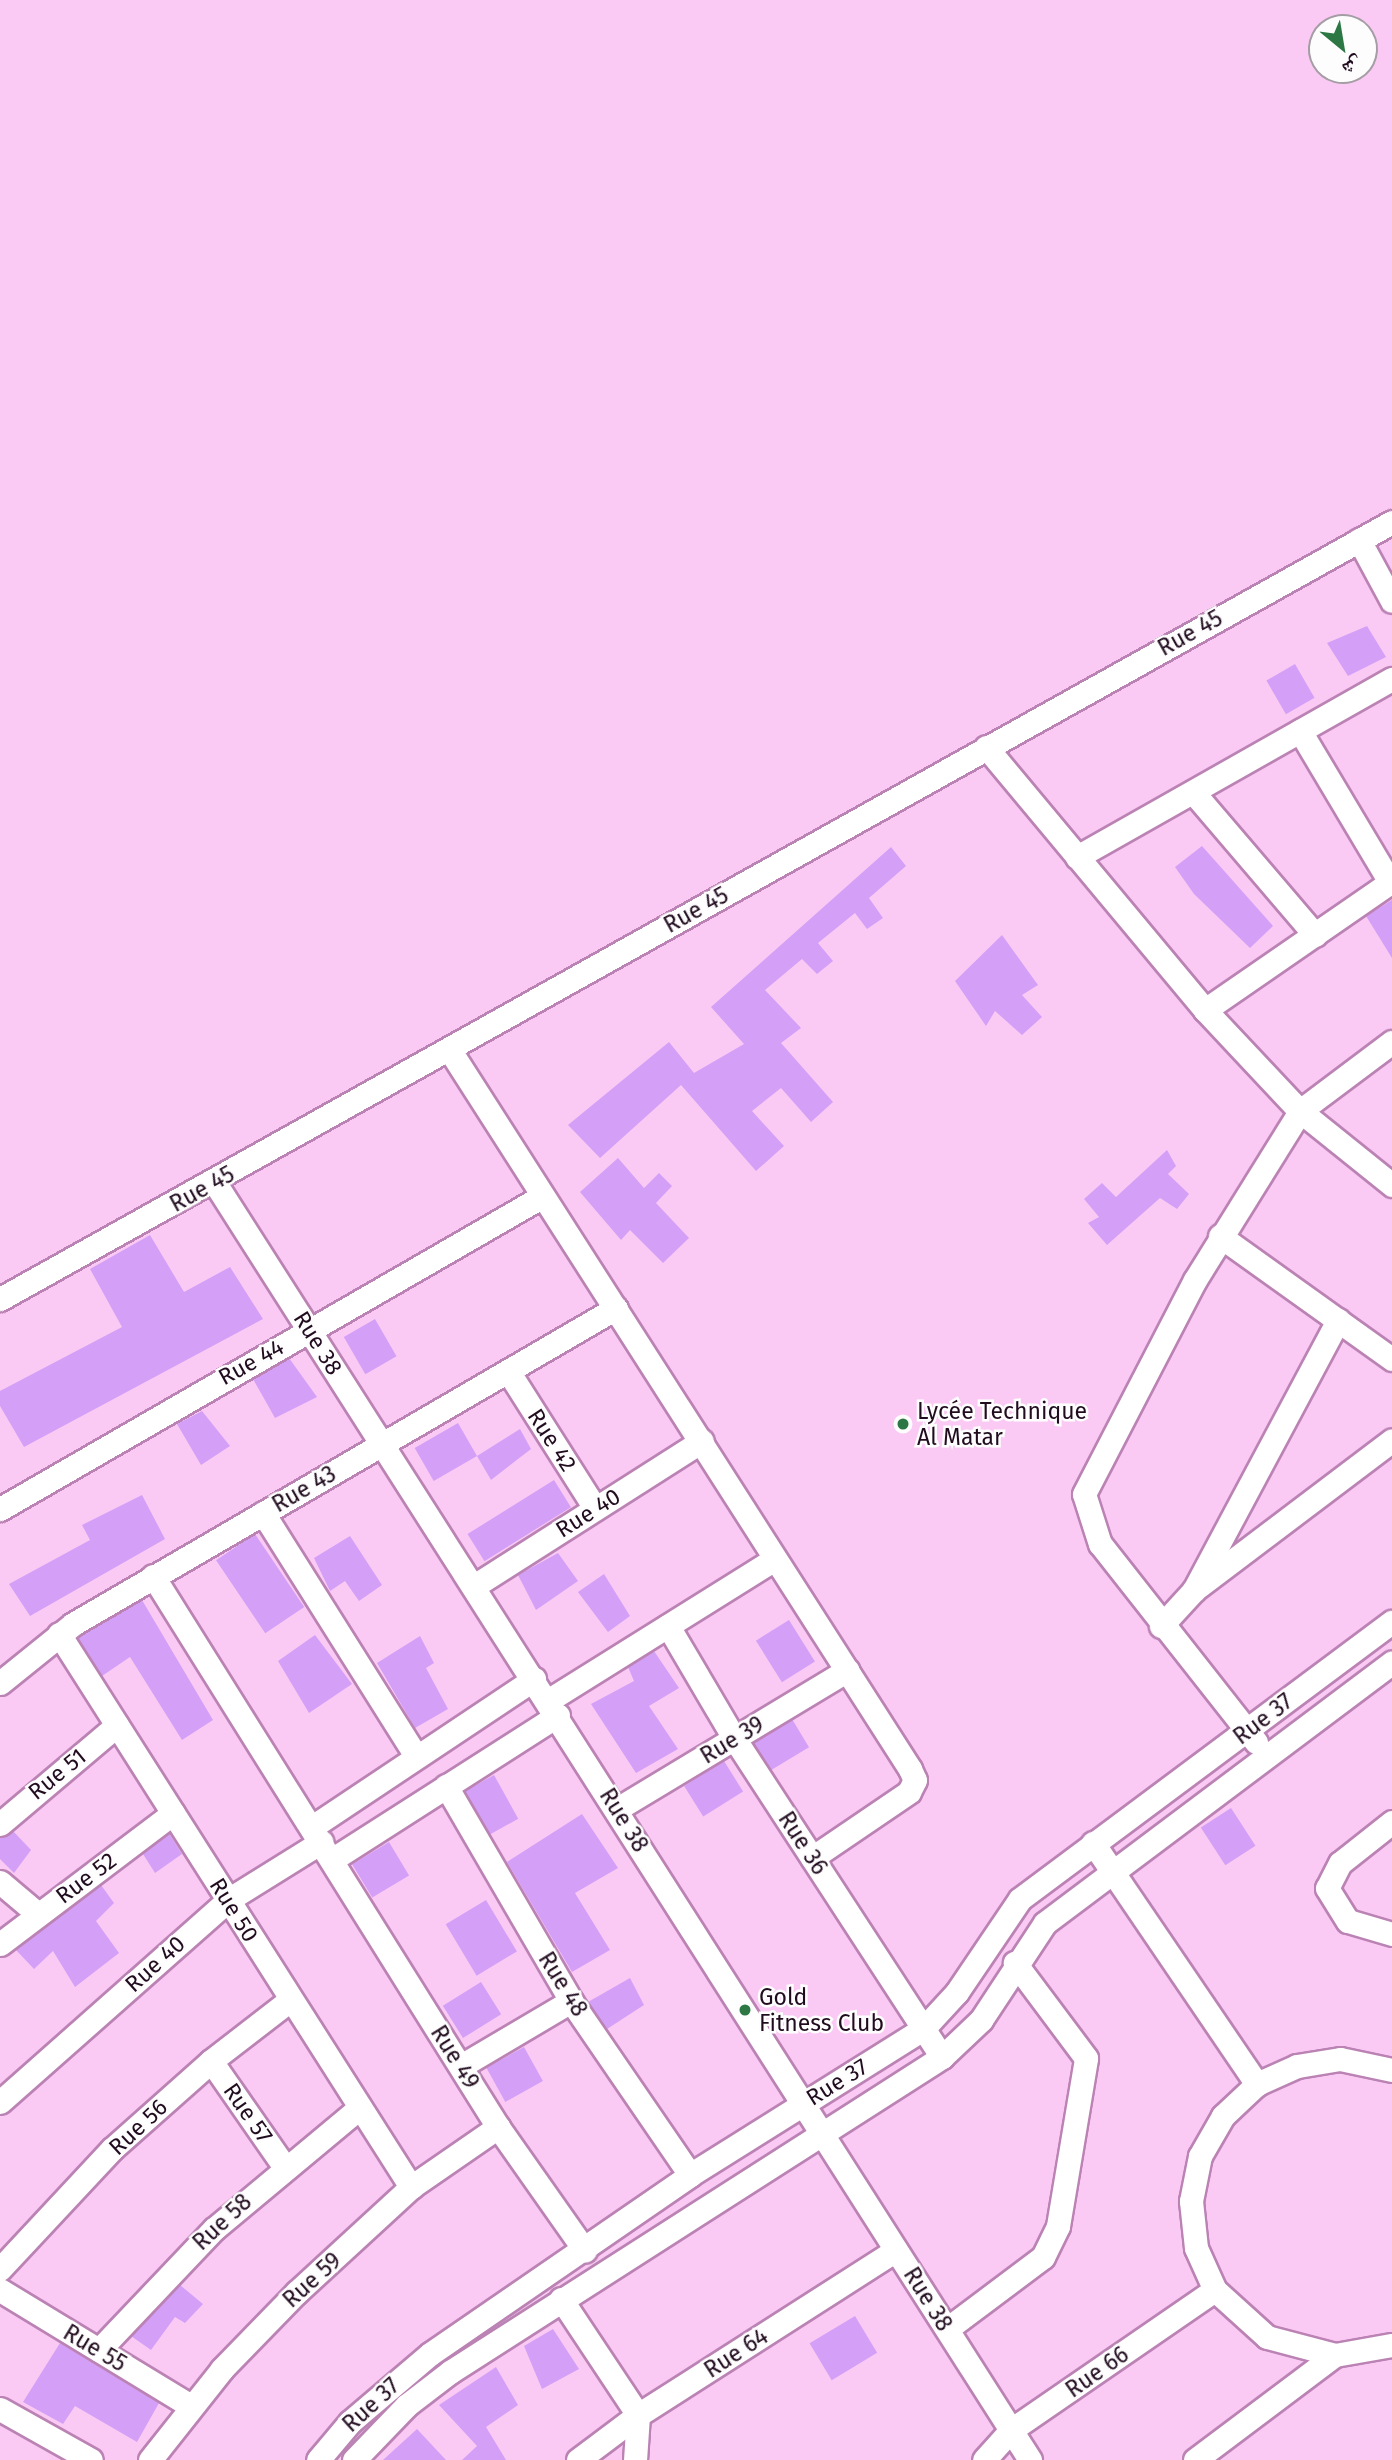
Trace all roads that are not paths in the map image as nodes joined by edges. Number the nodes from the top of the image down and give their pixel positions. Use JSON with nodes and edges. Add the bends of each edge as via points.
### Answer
{"nodes":[{"id":1,"x":1392,"y":522,"type":"edge"},
{"id":2,"x":1359,"y":540,"type":"junction"},
{"id":3,"x":1392,"y":601,"type":"edge"},
{"id":4,"x":1392,"y":679,"type":"edge"},
{"id":5,"x":1300,"y":731,"type":"junction"},
{"id":6,"x":986,"y":747,"type":"junction"},
{"id":7,"x":1193,"y":792,"type":"junction"},
{"id":8,"x":1077,"y":857,"type":"junction"},
{"id":9,"x":1391,"y":881,"type":"edge"},
{"id":10,"x":1315,"y":935,"type":"junction"},
{"id":11,"x":1205,"y":1010,"type":"junction"},
{"id":12,"x":1392,"y":1042,"type":"edge"},
{"id":13,"x":449,"y":1049,"type":"junction"},
{"id":14,"x":1300,"y":1111,"type":"junction"},
{"id":15,"x":215,"y":1183,"type":"junction"},
{"id":16,"x":1392,"y":1185,"type":"edge"},
{"id":17,"x":541,"y":1197,"type":"junction"},
{"id":18,"x":1220,"y":1236,"type":"junction"},
{"id":19,"x":0,"y":1299,"type":"edge"},
{"id":20,"x":616,"y":1308,"type":"junction"},
{"id":21,"x":1338,"y":1320,"type":"junction"},
{"id":22,"x":310,"y":1330,"type":"junction"},
{"id":23,"x":1392,"y":1359,"type":"edge"},
{"id":24,"x":508,"y":1371,"type":"junction"},
{"id":25,"x":1392,"y":1440,"type":"edge"},
{"id":26,"x":702,"y":1441,"type":"junction"},
{"id":27,"x":382,"y":1445,"type":"junction"},
{"id":28,"x":595,"y":1508,"type":"junction"},
{"id":29,"x":0,"y":1509,"type":"edge"},
{"id":30,"x":263,"y":1513,"type":"junction"},
{"id":31,"x":775,"y":1559,"type":"junction"},
{"id":32,"x":153,"y":1576,"type":"junction"},
{"id":33,"x":474,"y":1586,"type":"junction"},
{"id":34,"x":1194,"y":1590,"type":"junction"},
{"id":35,"x":1392,"y":1622,"type":"edge"},
{"id":36,"x":668,"y":1626,"type":"junction"},
{"id":37,"x":1161,"y":1626,"type":"junction"},
{"id":38,"x":59,"y":1634,"type":"junction"},
{"id":39,"x":1392,"y":1662,"type":"edge"},
{"id":40,"x":847,"y":1670,"type":"junction"},
{"id":41,"x":534,"y":1679,"type":"junction"},
{"id":42,"x":0,"y":1683,"type":"edge"},
{"id":43,"x":553,"y":1707,"type":"junction"},
{"id":44,"x":117,"y":1726,"type":"junction"},
{"id":45,"x":1246,"y":1732,"type":"junction"},
{"id":46,"x":734,"y":1738,"type":"junction"},
{"id":47,"x":1268,"y":1754,"type":"junction"},
{"id":48,"x":416,"y":1756,"type":"junction"},
{"id":49,"x":446,"y":1786,"type":"junction"},
{"id":50,"x":617,"y":1809,"type":"junction"},
{"id":51,"x":173,"y":1813,"type":"junction"},
{"id":52,"x":1392,"y":1822,"type":"edge"},
{"id":53,"x":0,"y":1824,"type":"edge"},
{"id":54,"x":322,"y":1842,"type":"junction"},
{"id":55,"x":1093,"y":1843,"type":"junction"},
{"id":56,"x":812,"y":1858,"type":"junction"},
{"id":57,"x":1112,"y":1872,"type":"junction"},
{"id":58,"x":0,"y":1882,"type":"edge"},
{"id":59,"x":228,"y":1900,"type":"junction"},
{"id":60,"x":38,"y":1914,"type":"junction"},
{"id":61,"x":1392,"y":1934,"type":"edge"},
{"id":62,"x":0,"y":1944,"type":"edge"},
{"id":63,"x":1015,"y":1963,"type":"junction"},
{"id":64,"x":290,"y":2000,"type":"junction"},
{"id":65,"x":571,"y":2001,"type":"junction"},
{"id":66,"x":923,"y":2029,"type":"junction"},
{"id":67,"x":942,"y":2057,"type":"junction"},
{"id":68,"x":211,"y":2061,"type":"junction"},
{"id":69,"x":461,"y":2066,"type":"junction"},
{"id":70,"x":1392,"y":2070,"type":"edge"},
{"id":71,"x":1257,"y":2084,"type":"junction"},
{"id":72,"x":0,"y":2102,"type":"edge"},
{"id":73,"x":804,"y":2103,"type":"junction"},
{"id":74,"x":359,"y":2108,"type":"junction"},
{"id":75,"x":498,"y":2127,"type":"junction"},
{"id":76,"x":822,"y":2132,"type":"junction"},
{"id":77,"x":284,"y":2166,"type":"junction"},
{"id":78,"x":690,"y":2175,"type":"junction"},
{"id":79,"x":411,"y":2187,"type":"junction"},
{"id":80,"x":896,"y":2249,"type":"junction"},
{"id":81,"x":585,"y":2251,"type":"junction"},
{"id":82,"x":0,"y":2269,"type":"edge"},
{"id":83,"x":0,"y":2290,"type":"edge"},
{"id":84,"x":1215,"y":2290,"type":"junction"},
{"id":85,"x":561,"y":2299,"type":"junction"},
{"id":86,"x":947,"y":2329,"type":"junction"},
{"id":87,"x":1391,"y":2348,"type":"edge"},
{"id":88,"x":99,"y":2350,"type":"junction"},
{"id":89,"x":1335,"y":2355,"type":"junction"},
{"id":90,"x":191,"y":2406,"type":"junction"},
{"id":91,"x":0,"y":2409,"type":"edge"},
{"id":92,"x":638,"y":2415,"type":"junction"},
{"id":93,"x":1011,"y":2430,"type":"junction"},
{"id":94,"x":333,"y":2440,"type":"junction"},
{"id":95,"x":91,"y":2460,"type":"edge"},
{"id":96,"x":150,"y":2460,"type":"edge"},
{"id":97,"x":318,"y":2460,"type":"edge"},
{"id":98,"x":346,"y":2460,"type":"edge"},
{"id":99,"x":354,"y":2460,"type":"edge"},
{"id":100,"x":578,"y":2460,"type":"edge"},
{"id":101,"x":635,"y":2460,"type":"edge"},
{"id":102,"x":984,"y":2460,"type":"edge"},
{"id":103,"x":1030,"y":2460,"type":"edge"},
{"id":104,"x":1195,"y":2460,"type":"edge"}],
"edges":[{"from":1,"to":2,"type":"street","name":"Rue 45"},
{"from":2,"to":3,"type":"street"},
{"from":2,"to":6,"type":"street","name":"Rue 45"},
{"from":4,"to":5,"type":"street"},
{"from":5,"to":7,"type":"street"},
{"from":5,"to":9,"type":"street"},
{"from":6,"to":8,"type":"street"},
{"from":6,"to":13,"type":"street","name":"Rue 45"},
{"from":7,"to":8,"type":"street"},
{"from":7,"to":10,"type":"street"},
{"from":8,"to":11,"type":"street"},
{"from":9,"to":10,"type":"street"},
{"from":10,"to":11,"type":"street"},
{"from":11,"to":14,"type":"street"},
{"from":12,"to":14,"type":"street"},
{"from":13,"to":15,"type":"street","name":"Rue 45"},
{"from":13,"to":17,"type":"street"},
{"from":14,"to":16,"type":"street"},
{"from":14,"to":18,"type":"street"},
{"from":15,"to":19,"type":"street","name":"Rue 45"},
{"from":15,"to":22,"type":"street","name":"Rue 38"},
{"from":17,"to":20,"type":"street"},
{"from":17,"to":22,"type":"street","name":"Rue 44"},
{"from":18,"to":21,"type":"street"},
{"from":18,"to":37,"type":"street","via":[[1084,1494],[1100,1544]]},
{"from":20,"to":24,"type":"street","name":"Rue 43"},
{"from":20,"to":26,"type":"street"},
{"from":21,"to":23,"type":"street"},
{"from":21,"to":34,"type":"street"},
{"from":22,"to":27,"type":"street","name":"Rue 38"},
{"from":22,"to":29,"type":"street","name":"Rue 44"},
{"from":24,"to":27,"type":"street","name":"Rue 43"},
{"from":24,"to":28,"type":"street","name":"Rue 42"},
{"from":25,"to":34,"type":"street"},
{"from":26,"to":28,"type":"street","name":"Rue 40"},
{"from":26,"to":31,"type":"street"},
{"from":27,"to":30,"type":"street","name":"Rue 43"},
{"from":27,"to":33,"type":"street","name":"Rue 38"},
{"from":28,"to":33,"type":"street","name":"Rue 40"},
{"from":30,"to":32,"type":"street","name":"Rue 43"},
{"from":30,"to":48,"type":"street"},
{"from":31,"to":36,"type":"street","name":"Rue 40"},
{"from":31,"to":40,"type":"street"},
{"from":32,"to":38,"type":"street","name":"Rue 43"},
{"from":32,"to":54,"type":"street","name":"Rue 49"},
{"from":33,"to":41,"type":"street","name":"Rue 38"},
{"from":34,"to":37,"type":"street"},
{"from":35,"to":45,"type":"street","name":"Rue 37"},
{"from":36,"to":43,"type":"street","name":"Rue 40"},
{"from":36,"to":46,"type":"street","name":"Rue 36"},
{"from":37,"to":45,"type":"street"},
{"from":38,"to":42,"type":"street","name":"Rue 43"},
{"from":38,"to":44,"type":"street","name":"Rue 50"},
{"from":39,"to":47,"type":"street","name":"Rue 37"},
{"from":40,"to":46,"type":"street","name":"Rue 39"},
{"from":40,"to":56,"type":"street","via":[[910,1769],[914,1786]]},
{"from":41,"to":43,"type":"street","name":"Rue 38"},
{"from":41,"to":48,"type":"street","name":"Rue 40"},
{"from":43,"to":49,"type":"street","name":"Rue 40"},
{"from":43,"to":50,"type":"street","name":"Rue 38"},
{"from":44,"to":51,"type":"street","name":"Rue 50"},
{"from":44,"to":53,"type":"street","name":"Rue 51"},
{"from":45,"to":47,"type":"street"},
{"from":45,"to":55,"type":"street","name":"Rue 37"},
{"from":46,"to":50,"type":"street","name":"Rue 39"},
{"from":46,"to":56,"type":"street","name":"Rue 36"},
{"from":47,"to":57,"type":"street","name":"Rue 37"},
{"from":48,"to":54,"type":"street","name":"Rue 40"},
{"from":49,"to":54,"type":"street","name":"Rue 40"},
{"from":49,"to":65,"type":"street","name":"Rue 48"},
{"from":50,"to":73,"type":"street","name":"Rue 38"},
{"from":51,"to":59,"type":"street","name":"Rue 50"},
{"from":51,"to":60,"type":"street","name":"Rue 52"},
{"from":52,"to":61,"type":"street","via":[[1340,1863],[1327,1888],[1348,1921]]},
{"from":54,"to":59,"type":"street","name":"Rue 40"},
{"from":54,"to":69,"type":"street","name":"Rue 49"},
{"from":55,"to":57,"type":"street"},
{"from":55,"to":66,"type":"street","name":"Rue 37","via":[[1020,1899],[957,1992]]},
{"from":56,"to":66,"type":"street","name":"Rue 36"},
{"from":57,"to":63,"type":"street","name":"Rue 37","via":[[1045,1923]]},
{"from":57,"to":71,"type":"street"},
{"from":58,"to":60,"type":"street"},
{"from":59,"to":64,"type":"street","name":"Rue 50"},
{"from":59,"to":72,"type":"street","name":"Rue 40"},
{"from":60,"to":62,"type":"street","name":"Rue 52"},
{"from":63,"to":67,"type":"street","name":"Rue 37","via":[[981,2020]]},
{"from":63,"to":86,"type":"street","via":[[1086,2058],[1058,2225],[1043,2257]]},
{"from":64,"to":68,"type":"street","name":"Rue 56"},
{"from":64,"to":74,"type":"street","name":"Rue 50"},
{"from":65,"to":69,"type":"street"},
{"from":65,"to":78,"type":"street","name":"Rue 48"},
{"from":66,"to":67,"type":"street","name":"Rue 36"},
{"from":66,"to":73,"type":"street","name":"Rue 37"},
{"from":67,"to":76,"type":"street","name":"Rue 37"},
{"from":68,"to":77,"type":"street","name":"Rue 57"},
{"from":68,"to":82,"type":"street","name":"Rue 56","via":[[113,2149]]},
{"from":69,"to":75,"type":"street","name":"Rue 49"},
{"from":70,"to":71,"type":"street","via":[[1340,2059],[1297,2066]]},
{"from":71,"to":84,"type":"street","via":[[1223,2116],[1200,2156],[1193,2190],[1196,2248]]},
{"from":73,"to":76,"type":"street","name":"Rue 38"},
{"from":73,"to":78,"type":"street","name":"Rue 37"},
{"from":74,"to":77,"type":"street","name":"Rue 58"},
{"from":74,"to":79,"type":"street","name":"Rue 50"},
{"from":75,"to":79,"type":"street","name":"Rue 59"},
{"from":75,"to":81,"type":"street","name":"Rue 49"},
{"from":76,"to":80,"type":"street","name":"Rue 38"},
{"from":76,"to":85,"type":"street","name":"Rue 37"},
{"from":77,"to":88,"type":"street","name":"Rue 58","via":[[176,2266]]},
{"from":78,"to":81,"type":"street","name":"Rue 37"},
{"from":79,"to":90,"type":"street","name":"Rue 59","via":[[297,2292]]},
{"from":80,"to":86,"type":"street","name":"Rue 38"},
{"from":80,"to":92,"type":"street","name":"Rue 64"},
{"from":81,"to":94,"type":"street","name":"Rue 37","via":[[430,2354]]},
{"from":83,"to":88,"type":"street","name":"Rue 55"},
{"from":84,"to":89,"type":"street","via":[[1267,2337],[1300,2350]]},
{"from":84,"to":93,"type":"street","name":"Rue 66"},
{"from":85,"to":92,"type":"street"},
{"from":85,"to":99,"type":"street","name":"Rue 37","via":[[407,2404]]},
{"from":86,"to":93,"type":"street","name":"Rue 38"},
{"from":87,"to":89,"type":"street"},
{"from":88,"to":90,"type":"street","name":"Rue 55"},
{"from":89,"to":104,"type":"street"},
{"from":90,"to":96,"type":"street","name":"Rue 59"},
{"from":91,"to":95,"type":"street"},
{"from":92,"to":100,"type":"street","name":"Rue 64"},
{"from":92,"to":101,"type":"street"},
{"from":93,"to":102,"type":"street","name":"Rue 66"},
{"from":93,"to":103,"type":"street","name":"Rue 38"},
{"from":94,"to":97,"type":"street","name":"Rue 37"},
{"from":94,"to":98,"type":"street"}]}
